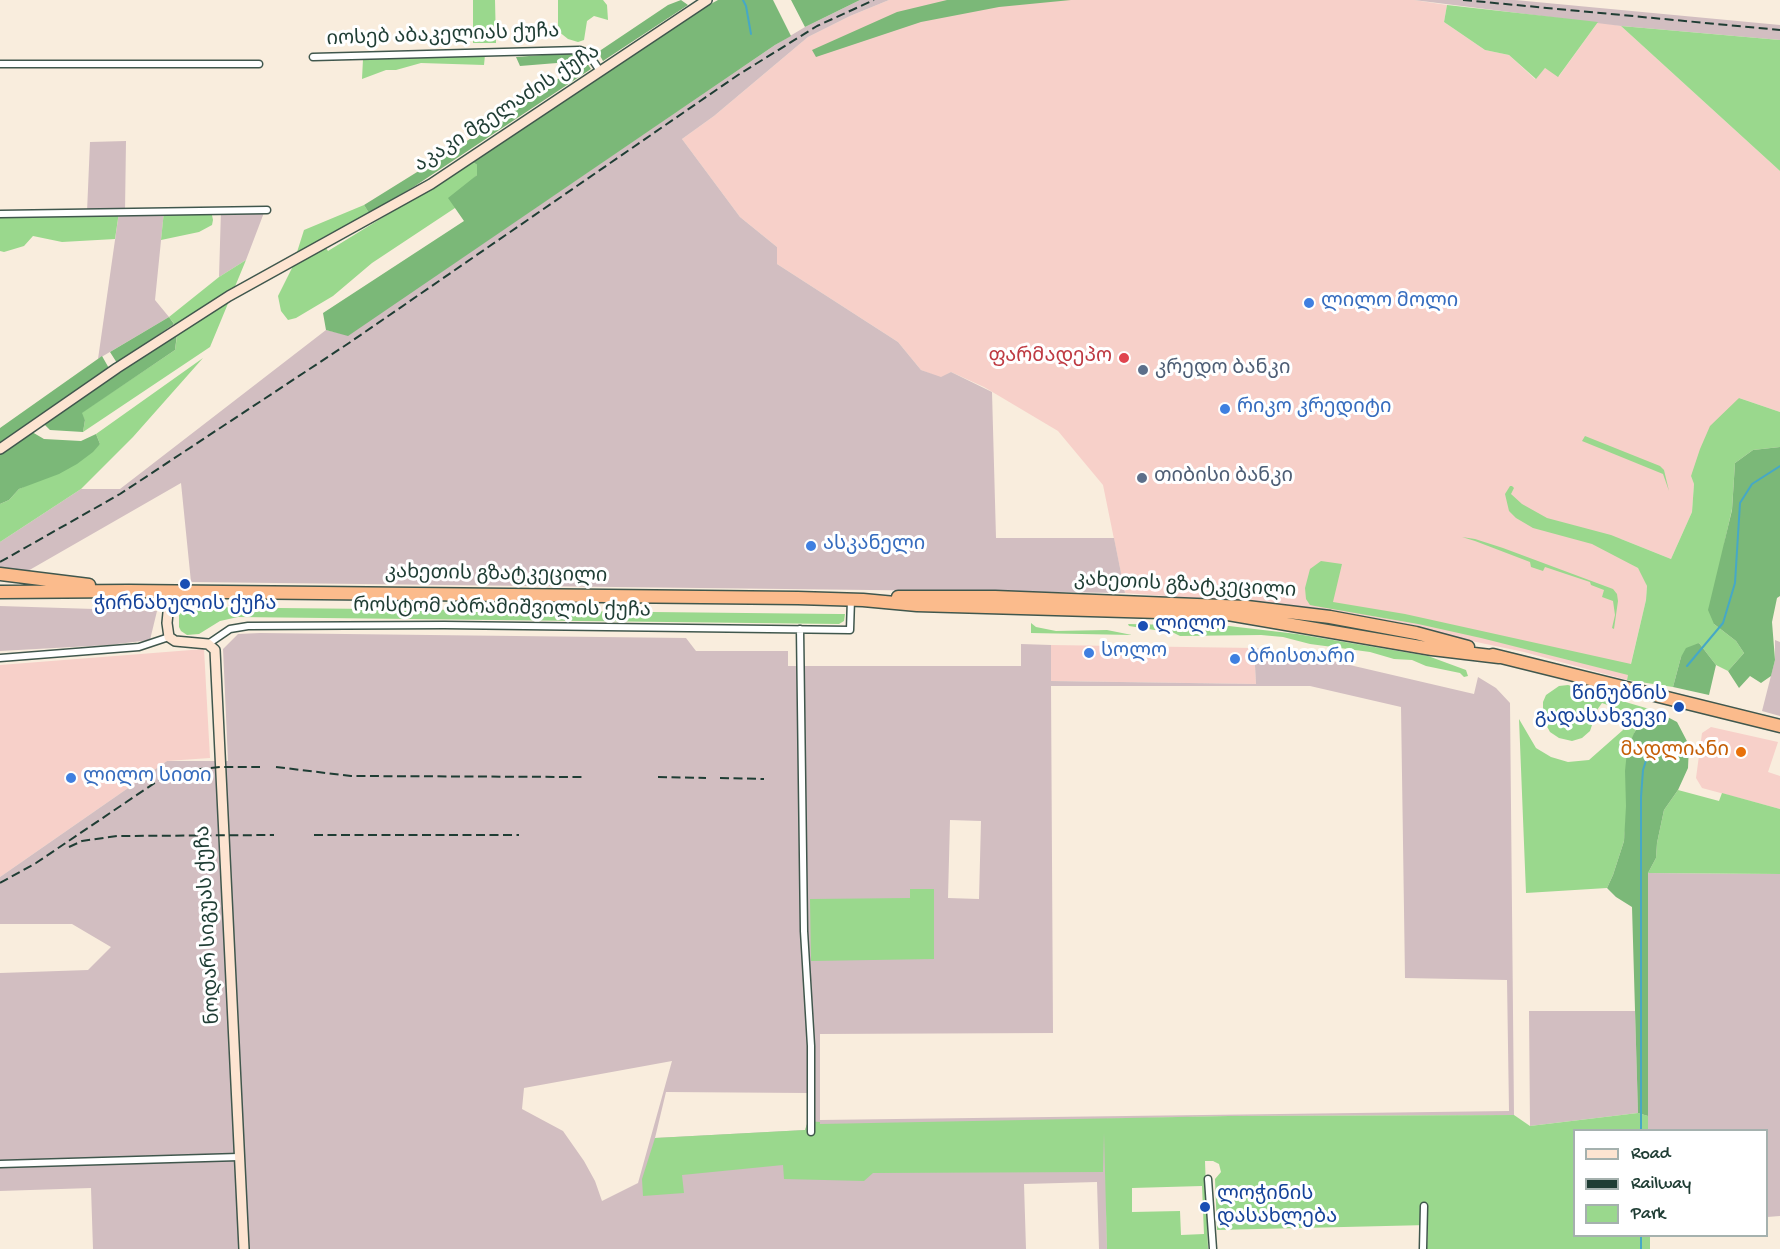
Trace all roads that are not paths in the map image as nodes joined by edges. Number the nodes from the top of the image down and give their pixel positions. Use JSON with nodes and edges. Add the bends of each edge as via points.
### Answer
{"nodes":[{"id":1,"x":707,"y":0,"type":"edge"},
{"id":2,"x":692,"y":4,"type":"edge"},
{"id":3,"x":312,"y":57,"type":"dead end"},
{"id":4,"x":0,"y":64,"type":"edge"},
{"id":5,"x":259,"y":64,"type":"dead end"},
{"id":6,"x":600,"y":71,"type":"junction"},
{"id":7,"x":267,"y":210,"type":"dead end"},
{"id":8,"x":0,"y":214,"type":"edge"},
{"id":9,"x":0,"y":449,"type":"edge"},
{"id":10,"x":0,"y":574,"type":"edge"},
{"id":11,"x":129,"y":591,"type":"junction"},
{"id":12,"x":0,"y":592,"type":"edge"},
{"id":13,"x":170,"y":592,"type":"junction"},
{"id":14,"x":857,"y":600,"type":"junction"},
{"id":15,"x":800,"y":629,"type":"junction"},
{"id":16,"x":169,"y":637,"type":"junction"},
{"id":17,"x":208,"y":644,"type":"junction"},
{"id":18,"x":0,"y":658,"type":"edge"},
{"id":19,"x":1780,"y":726,"type":"edge"},
{"id":20,"x":811,"y":1132,"type":"dead end"},
{"id":21,"x":239,"y":1157,"type":"junction"},
{"id":22,"x":0,"y":1164,"type":"edge"},
{"id":23,"x":1208,"y":1179,"type":"dead end"},
{"id":24,"x":1424,"y":1206,"type":"dead end"},
{"id":25,"x":244,"y":1249,"type":"edge"},
{"id":26,"x":1212,"y":1249,"type":"edge"},
{"id":27,"x":1424,"y":1249,"type":"edge"}],
"edges":[{"from":1,"to":2,"type":"street","name":"აკაკი მგელაძის ქუჩა"},
{"from":2,"to":6,"type":"street","name":"აკაკი მგელაძის ქუჩა"},
{"from":3,"to":6,"type":"street","name":"იოსებ აბაკელიას ქუჩა","via":[[580,50],[588,53]]},
{"from":4,"to":5,"type":"street"},
{"from":6,"to":9,"type":"street","name":"აკაკი მგელაძის ქუჩა","via":[[431,183],[228,296]]},
{"from":7,"to":8,"type":"street"},
{"from":10,"to":11,"type":"highway","name":"კახეთის გზატკეცილი"},
{"from":11,"to":12,"type":"highway","name":"კახეთის გზატკეცილი"},
{"from":11,"to":13,"type":"highway","name":"კახეთის გზატკეცილი"},
{"from":13,"to":14,"type":"highway","name":"კახეთის გზატკეცილი"},
{"from":13,"to":16,"type":"street"},
{"from":14,"to":15,"type":"street","name":"როსტომ აბრამიშვილის ქუჩა","via":[[850,630]]},
{"from":14,"to":19,"type":"highway","name":"კახეთის გზატკეცილი","via":[[995,597],[1214,604],[1277,610],[1416,633]]},
{"from":15,"to":17,"type":"street","name":"როსტომ აბრამიშვილის ქუჩა","via":[[248,626],[230,629]]},
{"from":15,"to":20,"type":"street"},
{"from":16,"to":17,"type":"street"},
{"from":16,"to":18,"type":"street","via":[[139,647]]},
{"from":17,"to":21,"type":"street","name":"ნოდარ სიგუას ქუჩა","via":[[215,650]]},
{"from":21,"to":22,"type":"street"},
{"from":21,"to":25,"type":"street","name":"ნოდარ სიგუას ქუჩა"},
{"from":23,"to":26,"type":"street"},
{"from":24,"to":27,"type":"street"}]}
